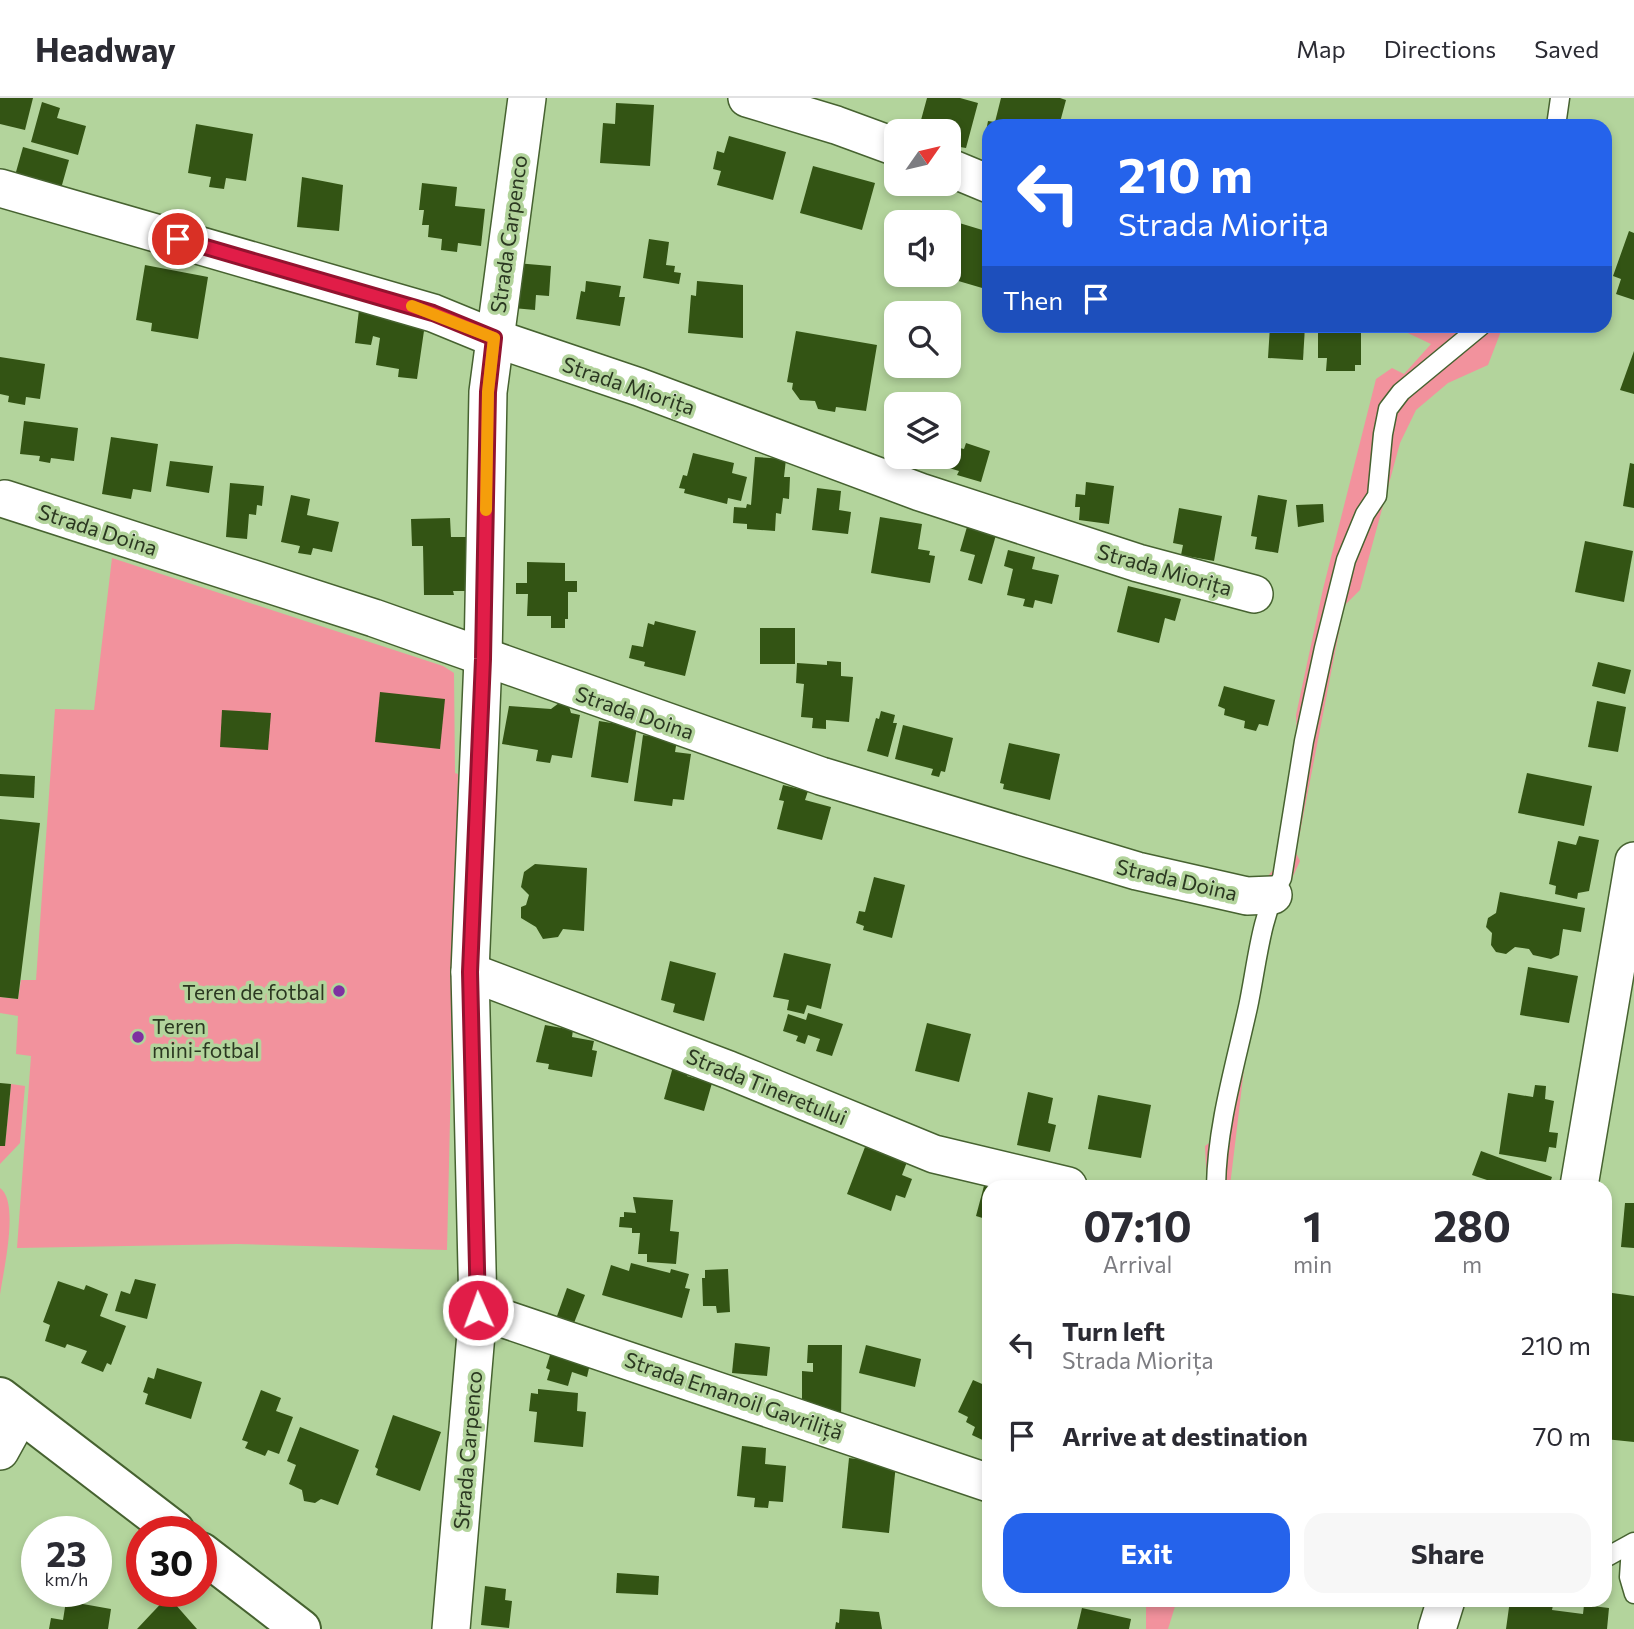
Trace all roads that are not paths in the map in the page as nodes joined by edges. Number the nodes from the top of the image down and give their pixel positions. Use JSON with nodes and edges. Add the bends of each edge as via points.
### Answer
{"nodes":[{"id":1,"x":527,"y":98,"type":"edge"},
{"id":2,"x":747,"y":98,"type":"edge"},
{"id":3,"x":1560,"y":98,"type":"edge"},
{"id":4,"x":1557,"y":119,"type":"edge"},
{"id":5,"x":884,"y":143,"type":"edge"},
{"id":6,"x":961,"y":172,"type":"edge"},
{"id":7,"x":982,"y":181,"type":"edge"},
{"id":8,"x":0,"y":188,"type":"edge"},
{"id":9,"x":1473,"y":333,"type":"edge"},
{"id":10,"x":494,"y":338,"type":"junction"},
{"id":11,"x":5,"y":499,"type":"dead end"},
{"id":12,"x":1254,"y":594,"type":"dead end"},
{"id":13,"x":483,"y":659,"type":"junction"},
{"id":14,"x":1634,"y":861,"type":"edge"},
{"id":15,"x":1273,"y":895,"type":"junction"},
{"id":16,"x":470,"y":972,"type":"junction"},
{"id":17,"x":1043,"y":1180,"type":"edge"},
{"id":18,"x":1216,"y":1180,"type":"edge"},
{"id":19,"x":1580,"y":1180,"type":"edge"},
{"id":20,"x":478,"y":1310,"type":"junction"},
{"id":21,"x":10,"y":1405,"type":"edge"},
{"id":22,"x":0,"y":1451,"type":"edge"},
{"id":23,"x":982,"y":1481,"type":"edge"},
{"id":24,"x":155,"y":1516,"type":"edge"},
{"id":25,"x":1632,"y":1544,"type":"edge"},
{"id":26,"x":1612,"y":1554,"type":"edge"},
{"id":27,"x":217,"y":1565,"type":"edge"},
{"id":28,"x":1634,"y":1594,"type":"edge"},
{"id":29,"x":1444,"y":1607,"type":"edge"},
{"id":30,"x":289,"y":1625,"type":"edge"},
{"id":31,"x":452,"y":1629,"type":"edge"},
{"id":32,"x":1437,"y":1629,"type":"edge"}],
"edges":[{"from":1,"to":10,"type":"street","name":"Strada Carpenco"},
{"from":2,"to":5,"type":"street"},
{"from":3,"to":4,"type":"lane"},
{"from":6,"to":7,"type":"street"},
{"from":8,"to":10,"type":"street","name":"Strada Miorița","via":[[433,313]]},
{"from":9,"to":15,"type":"lane","via":[[1401,392],[1388,409],[1377,496],[1346,560],[1304,741],[1282,878]]},
{"from":10,"to":12,"type":"street","name":"Strada Miorița","via":[[920,492],[1138,563]]},
{"from":10,"to":13,"type":"street","name":"Strada Carpenco","via":[[488,392]]},
{"from":11,"to":13,"type":"street","name":"Strada Doina","via":[[374,618]]},
{"from":13,"to":15,"type":"street","name":"Strada Doina","via":[[821,775],[1052,847],[1137,872],[1247,896]]},
{"from":13,"to":16,"type":"street","name":"Strada Carpenco"},
{"from":14,"to":19,"type":"street"},
{"from":15,"to":18,"type":"lane","via":[[1217,1149]]},
{"from":16,"to":17,"type":"street","name":"Strada Tineretului","via":[[934,1154]]},
{"from":16,"to":20,"type":"street","name":"Strada Carpenco"},
{"from":20,"to":23,"type":"street","name":"Strada Emanoil Gavriliță"},
{"from":20,"to":31,"type":"street","name":"Strada Carpenco"},
{"from":21,"to":22,"type":"street"},
{"from":21,"to":24,"type":"main road"},
{"from":25,"to":26,"type":"lane"},
{"from":25,"to":28,"type":"lane","via":[[1629,1577]]},
{"from":27,"to":30,"type":"main road"},
{"from":29,"to":32,"type":"street"}]}
